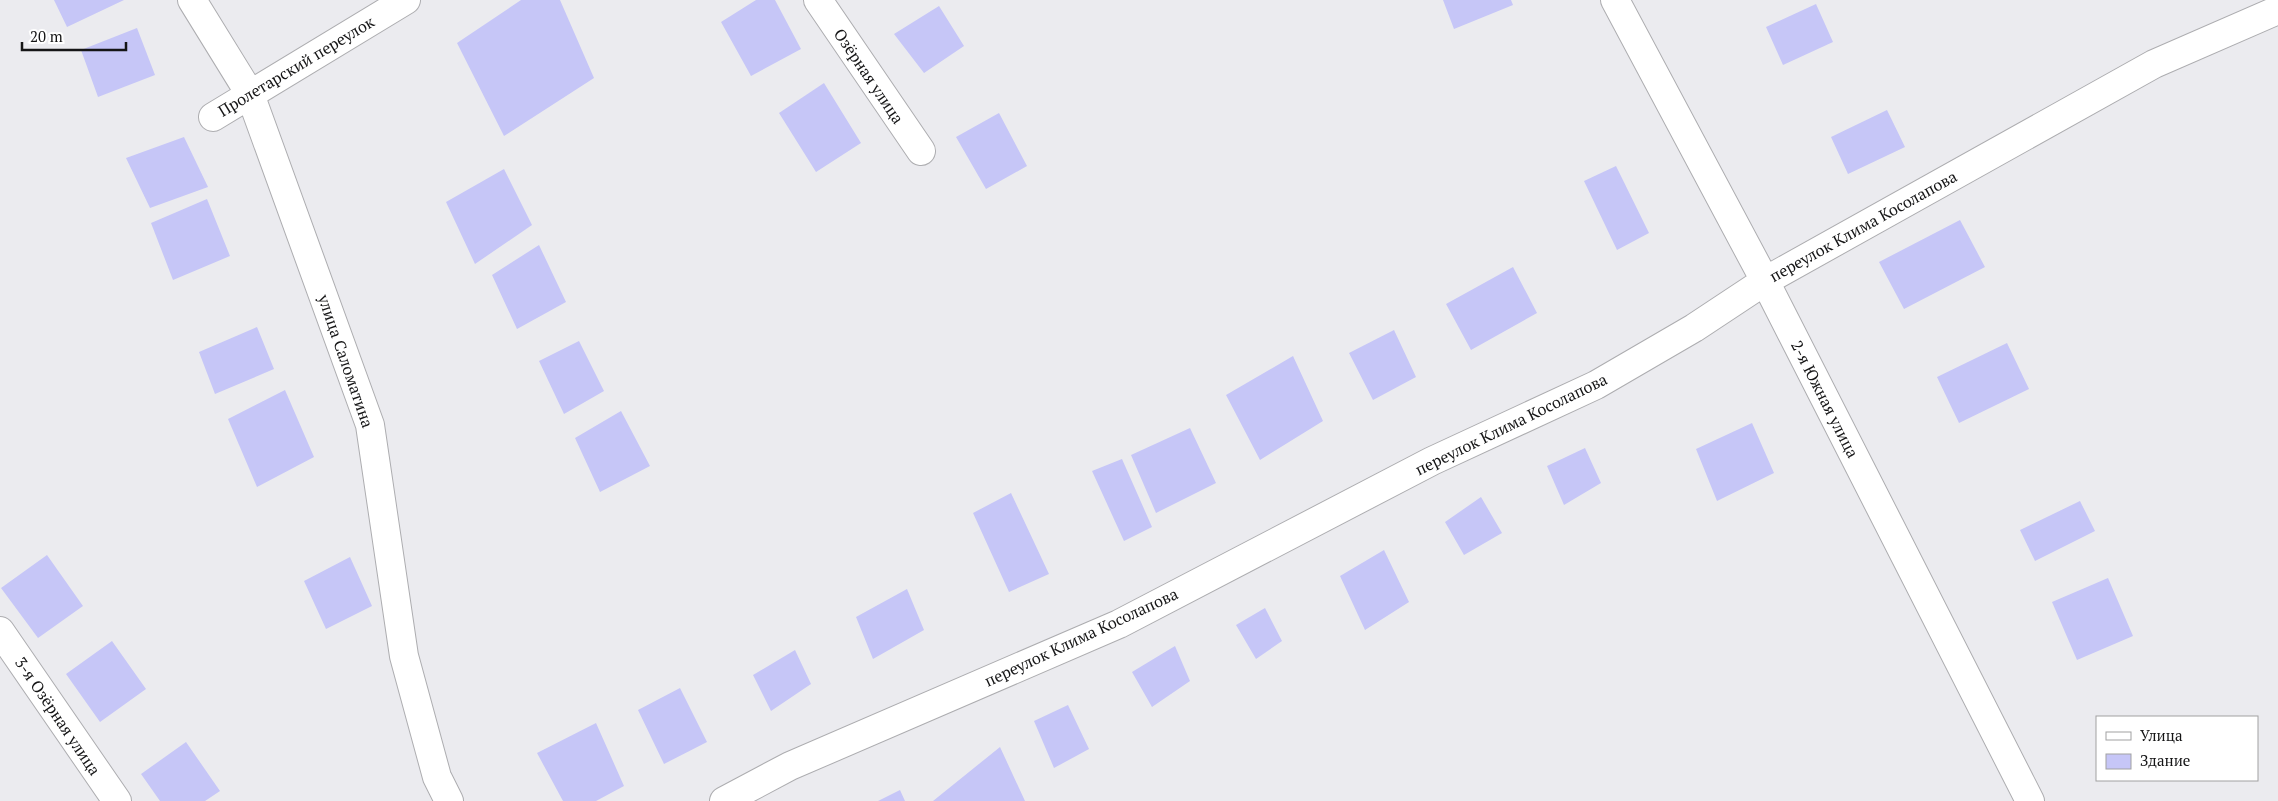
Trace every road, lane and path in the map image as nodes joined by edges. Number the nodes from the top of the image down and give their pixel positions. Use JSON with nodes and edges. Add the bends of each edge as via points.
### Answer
{"nodes":[{"id":1,"x":192,"y":0,"type":"edge"},
{"id":2,"x":406,"y":0,"type":"edge"},
{"id":3,"x":818,"y":0,"type":"edge"},
{"id":4,"x":1615,"y":0,"type":"edge"},
{"id":5,"x":2278,"y":10,"type":"edge"},
{"id":6,"x":250,"y":94,"type":"junction"},
{"id":7,"x":213,"y":117,"type":"dead end"},
{"id":8,"x":921,"y":151,"type":"dead end"},
{"id":9,"x":1765,"y":281,"type":"junction"},
{"id":10,"x":0,"y":631,"type":"edge"},
{"id":11,"x":117,"y":801,"type":"edge"},
{"id":12,"x":449,"y":801,"type":"edge"},
{"id":13,"x":724,"y":801,"type":"edge"},
{"id":14,"x":2030,"y":801,"type":"edge"}],
"edges":[{"from":1,"to":6,"type":"street","name":"улица Саломатина"},
{"from":2,"to":6,"type":"street","name":"Пролетарский переулок"},
{"from":3,"to":8,"type":"street","name":"Озёрная улица"},
{"from":4,"to":9,"type":"street","name":"2-я Южная улица"},
{"from":5,"to":9,"type":"street","name":"переулок Клима Косолапова","via":[[2154,64]]},
{"from":6,"to":7,"type":"street","name":"Пролетарский переулок"},
{"from":6,"to":12,"type":"street","name":"улица Саломатина","via":[[370,425],[404,656],[437,777]]},
{"from":9,"to":13,"type":"street","name":"переулок Клима Косолапова","via":[[1694,328],[1596,385],[1432,461],[1119,624],[790,766]]},
{"from":9,"to":14,"type":"street","name":"2-я Южная улица"},
{"from":10,"to":11,"type":"street","name":"3-я Озёрная улица"}]}
